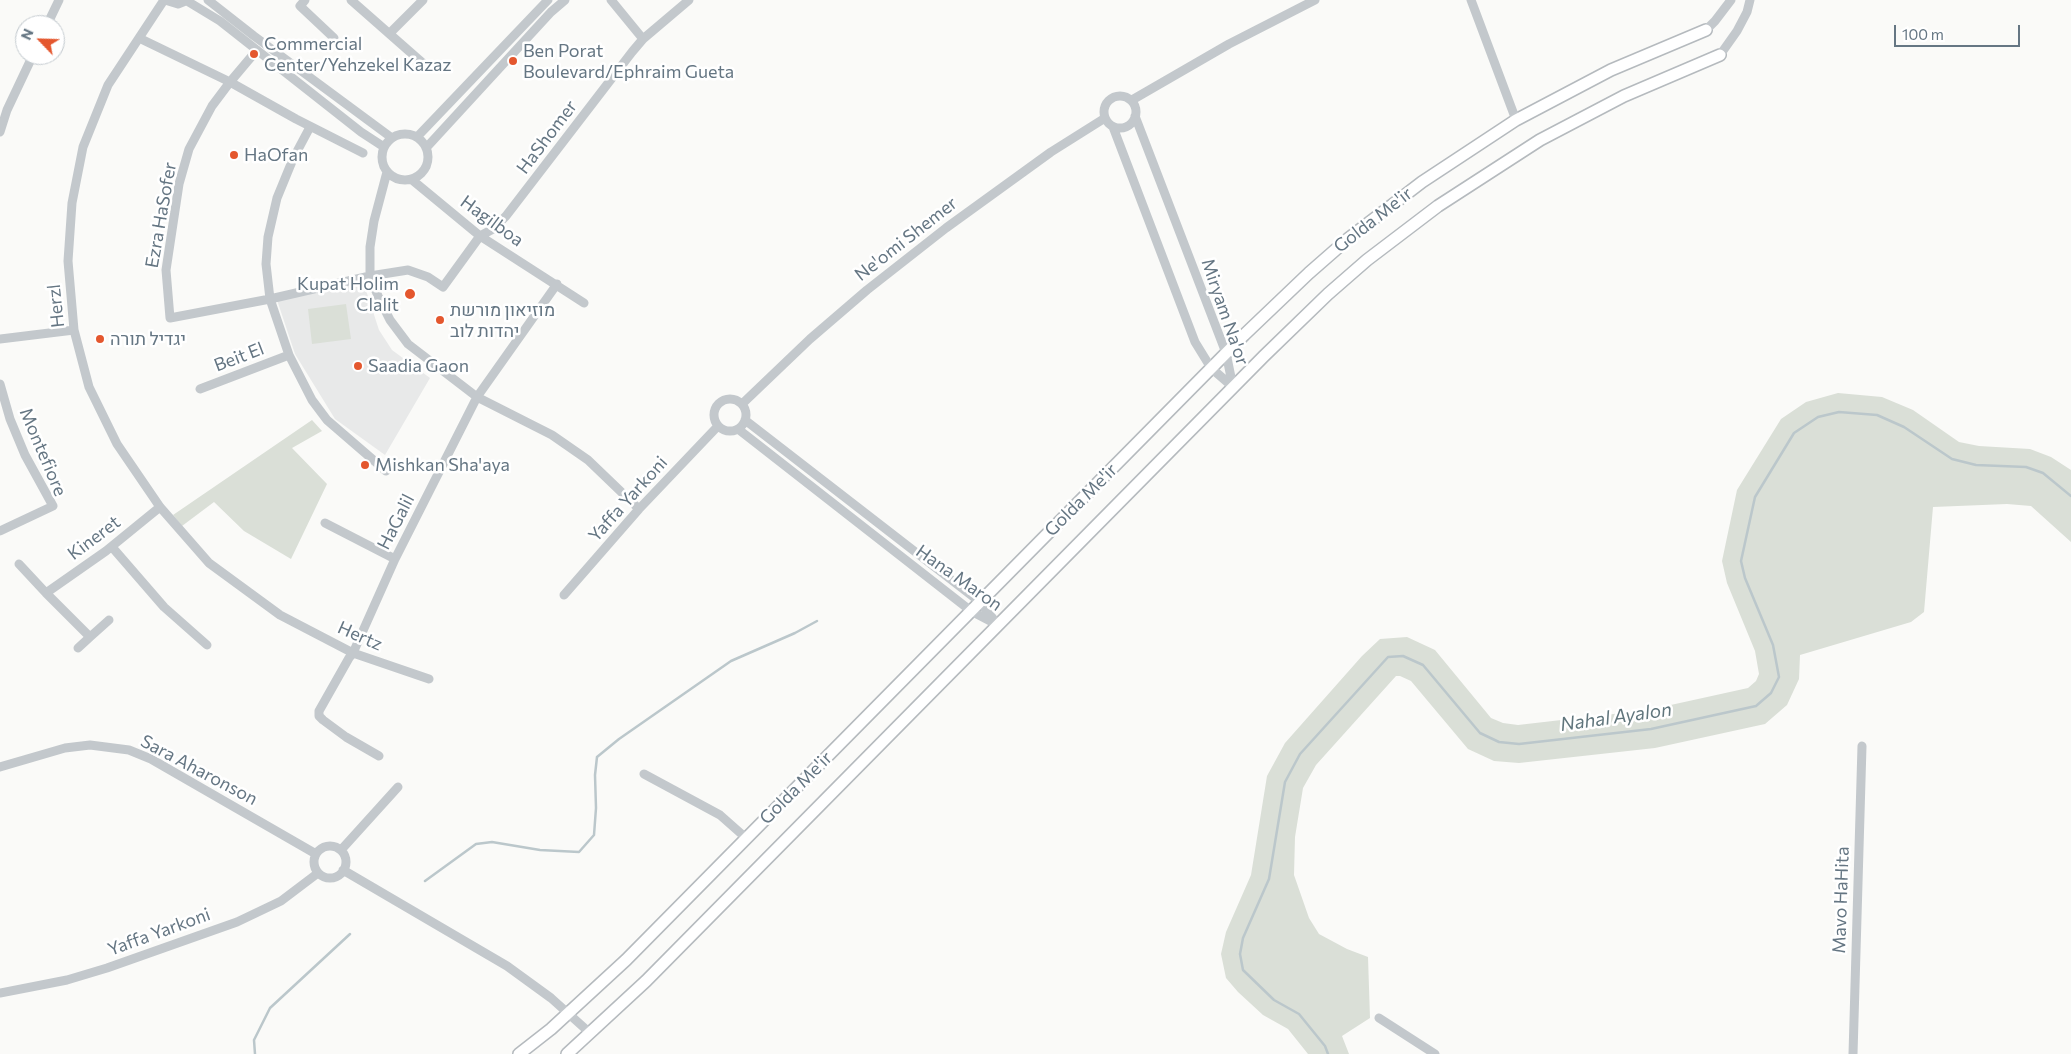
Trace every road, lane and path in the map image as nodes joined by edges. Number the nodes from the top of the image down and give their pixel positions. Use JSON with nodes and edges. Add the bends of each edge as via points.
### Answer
{"nodes":[{"id":1,"x":59,"y":0,"type":"edge"},
{"id":2,"x":165,"y":0,"type":"edge"},
{"id":3,"x":188,"y":0,"type":"edge"},
{"id":4,"x":208,"y":0,"type":"edge"},
{"id":5,"x":305,"y":0,"type":"edge"},
{"id":6,"x":351,"y":0,"type":"edge"},
{"id":7,"x":423,"y":0,"type":"edge"},
{"id":8,"x":548,"y":0,"type":"edge"},
{"id":9,"x":565,"y":0,"type":"edge"},
{"id":10,"x":611,"y":0,"type":"edge"},
{"id":11,"x":689,"y":0,"type":"edge"},
{"id":12,"x":1315,"y":0,"type":"edge"},
{"id":13,"x":1472,"y":0,"type":"edge"},
{"id":14,"x":1731,"y":0,"type":"edge"},
{"id":15,"x":1750,"y":0,"type":"edge"},
{"id":16,"x":52,"y":15,"type":"edge"},
{"id":17,"x":1706,"y":30,"type":"joint"},
{"id":18,"x":390,"y":33,"type":"junction"},
{"id":19,"x":139,"y":38,"type":"junction"},
{"id":20,"x":334,"y":38,"type":"dead end"},
{"id":21,"x":643,"y":40,"type":"junction"},
{"id":22,"x":257,"y":50,"type":"junction"},
{"id":23,"x":1720,"y":55,"type":"joint"},
{"id":24,"x":28,"y":65,"type":"edge"},
{"id":25,"x":426,"y":66,"type":"dead end"},
{"id":26,"x":230,"y":82,"type":"junction"},
{"id":27,"x":1132,"y":100,"type":"junction"},
{"id":28,"x":1135,"y":116,"type":"junction"},
{"id":29,"x":1105,"y":118,"type":"junction"},
{"id":30,"x":1516,"y":120,"type":"junction"},
{"id":31,"x":310,"y":126,"type":"junction"},
{"id":32,"x":1113,"y":127,"type":"junction"},
{"id":33,"x":0,"y":132,"type":"edge"},
{"id":34,"x":417,"y":137,"type":"junction"},
{"id":35,"x":392,"y":138,"type":"junction"},
{"id":36,"x":384,"y":147,"type":"junction"},
{"id":37,"x":426,"y":148,"type":"junction"},
{"id":38,"x":363,"y":153,"type":"dead end"},
{"id":39,"x":388,"y":172,"type":"junction"},
{"id":40,"x":411,"y":179,"type":"junction"},
{"id":41,"x":480,"y":236,"type":"junction"},
{"id":42,"x":370,"y":276,"type":"junction"},
{"id":43,"x":557,"y":284,"type":"junction"},
{"id":44,"x":270,"y":299,"type":"junction"},
{"id":45,"x":584,"y":303,"type":"dead end"},
{"id":46,"x":74,"y":330,"type":"junction"},
{"id":47,"x":0,"y":339,"type":"edge"},
{"id":48,"x":1226,"y":353,"type":"junction"},
{"id":49,"x":289,"y":355,"type":"junction"},
{"id":50,"x":1211,"y":368,"type":"junction"},
{"id":51,"x":0,"y":384,"type":"edge"},
{"id":52,"x":1233,"y":388,"type":"junction"},
{"id":53,"x":200,"y":389,"type":"dead end"},
{"id":54,"x":477,"y":397,"type":"junction"},
{"id":55,"x":742,"y":404,"type":"junction"},
{"id":56,"x":745,"y":420,"type":"junction"},
{"id":57,"x":718,"y":426,"type":"junction"},
{"id":58,"x":738,"y":429,"type":"junction"},
{"id":59,"x":386,"y":471,"type":"dead end"},
{"id":60,"x":160,"y":507,"type":"junction"},
{"id":61,"x":639,"y":509,"type":"junction"},
{"id":62,"x":325,"y":523,"type":"dead end"},
{"id":63,"x":0,"y":531,"type":"edge"},
{"id":64,"x":112,"y":546,"type":"junction"},
{"id":65,"x":395,"y":559,"type":"junction"},
{"id":66,"x":18,"y":564,"type":"dead end"},
{"id":67,"x":46,"y":593,"type":"junction"},
{"id":68,"x":564,"y":595,"type":"dead end"},
{"id":69,"x":980,"y":602,"type":"junction"},
{"id":70,"x":971,"y":611,"type":"junction"},
{"id":71,"x":280,"y":615,"type":"joint"},
{"id":72,"x":109,"y":620,"type":"dead end"},
{"id":73,"x":998,"y":625,"type":"junction"},
{"id":74,"x":90,"y":636,"type":"junction"},
{"id":75,"x":207,"y":645,"type":"dead end"},
{"id":76,"x":78,"y":648,"type":"dead end"},
{"id":77,"x":353,"y":653,"type":"junction"},
{"id":78,"x":429,"y":679,"type":"dead end"},
{"id":79,"x":1862,"y":746,"type":"dead end"},
{"id":80,"x":379,"y":756,"type":"dead end"},
{"id":81,"x":0,"y":767,"type":"edge"},
{"id":82,"x":644,"y":774,"type":"dead end"},
{"id":83,"x":398,"y":787,"type":"dead end"},
{"id":84,"x":746,"y":838,"type":"junction"},
{"id":85,"x":341,"y":850,"type":"junction"},
{"id":86,"x":316,"y":854,"type":"junction"},
{"id":87,"x":343,"y":870,"type":"junction"},
{"id":88,"x":318,"y":873,"type":"junction"},
{"id":89,"x":0,"y":993,"type":"edge"},
{"id":90,"x":569,"y":1013,"type":"junction"},
{"id":91,"x":1379,"y":1018,"type":"dead end"},
{"id":92,"x":590,"y":1033,"type":"junction"},
{"id":93,"x":519,"y":1054,"type":"edge"},
{"id":94,"x":567,"y":1054,"type":"edge"},
{"id":95,"x":1434,"y":1054,"type":"edge"},
{"id":96,"x":1853,"y":1054,"type":"edge"}],
"edges":[{"from":1,"to":16,"type":"street"},
{"from":2,"to":3,"type":"street","via":[[178,4]]},
{"from":2,"to":19,"type":"street","name":"Herzl"},
{"from":3,"to":22,"type":"street"},
{"from":4,"to":35,"type":"street"},
{"from":5,"to":20,"type":"street","via":[[300,6]]},
{"from":6,"to":18,"type":"street"},
{"from":7,"to":18,"type":"street"},
{"from":8,"to":34,"type":"street"},
{"from":9,"to":37,"type":"street"},
{"from":10,"to":21,"type":"street"},
{"from":11,"to":21,"type":"street","name":"HaShomer"},
{"from":12,"to":27,"type":"street","via":[[1229,44]]},
{"from":13,"to":30,"type":"street"},
{"from":14,"to":17,"type":"street"},
{"from":15,"to":23,"type":"street","via":[[1737,31]]},
{"from":17,"to":30,"type":"main road","name":"Golda Me'ir","via":[[1611,70]]},
{"from":18,"to":25,"type":"street"},
{"from":19,"to":26,"type":"street"},
{"from":19,"to":46,"type":"street","name":"Herzl","via":[[108,85],[83,147],[72,203],[68,261]]},
{"from":21,"to":41,"type":"street","name":"HaShomer","via":[[506,216]]},
{"from":22,"to":26,"type":"street","name":"Ezra HaSofer"},
{"from":22,"to":36,"type":"street"},
{"from":23,"to":52,"type":"main road","name":"Golda Me'ir","via":[[1589,114],[1471,183],[1367,260]]},
{"from":24,"to":33,"type":"street"},
{"from":26,"to":31,"type":"street"},
{"from":26,"to":44,"type":"street","name":"Ezra HaSofer","via":[[212,106],[189,149],[179,184],[166,270],[170,318]]},
{"from":27,"to":28,"type":"street"},
{"from":27,"to":29,"type":"street","via":[[1120,95],[1109,100],[1103,111]]},
{"from":28,"to":32,"type":"street","via":[[1126,127]]},
{"from":28,"to":48,"type":"street","name":"Miryam Na'or"},
{"from":29,"to":32,"type":"street"},
{"from":29,"to":55,"type":"street","name":"Ne'omi Shemer","via":[[1051,152],[946,228],[831,321]]},
{"from":30,"to":48,"type":"main road","name":"Golda Me'ir","via":[[1377,215],[1309,272]]},
{"from":31,"to":38,"type":"street"},
{"from":31,"to":44,"type":"street","via":[[277,198],[266,264]]},
{"from":32,"to":50,"type":"street","name":"Miryam Na'or","via":[[1195,342]]},
{"from":34,"to":35,"type":"street","via":[[405,134]]},
{"from":34,"to":37,"type":"street"},
{"from":35,"to":36,"type":"street"},
{"from":36,"to":39,"type":"street","via":[[382,160]]},
{"from":37,"to":40,"type":"street","via":[[426,167]]},
{"from":39,"to":40,"type":"street","via":[[400,180]]},
{"from":39,"to":42,"type":"street","via":[[374,222]]},
{"from":40,"to":41,"type":"street","name":"Hagilboa"},
{"from":41,"to":42,"type":"street","via":[[443,287],[428,276],[408,270]]},
{"from":41,"to":43,"type":"street","name":"Hagilboa"},
{"from":42,"to":44,"type":"street"},
{"from":42,"to":54,"type":"street","via":[[390,320],[408,344]]},
{"from":43,"to":45,"type":"street","name":"Hagilboa"},
{"from":43,"to":54,"type":"street","name":"HaGalil"},
{"from":44,"to":49,"type":"street"},
{"from":46,"to":47,"type":"street"},
{"from":46,"to":60,"type":"street","name":"Herzl","via":[[89,387],[117,444]]},
{"from":48,"to":50,"type":"main road","name":"Golda Me'ir"},
{"from":48,"to":52,"type":"street","name":"Miryam Na'or"},
{"from":49,"to":53,"type":"street","name":"Beit El"},
{"from":49,"to":59,"type":"street","via":[[312,400],[327,420]]},
{"from":50,"to":52,"type":"street","name":"Miryam Na'or"},
{"from":50,"to":69,"type":"main road","name":"Golda Me'ir"},
{"from":51,"to":63,"type":"street","name":"Montefiore","via":[[25,455],[53,506]]},
{"from":52,"to":73,"type":"main road","name":"Golda Me'ir"},
{"from":54,"to":61,"type":"street","via":[[552,435],[588,460]]},
{"from":54,"to":65,"type":"street","name":"HaGalil"},
{"from":55,"to":56,"type":"street"},
{"from":55,"to":57,"type":"street","via":[[730,398],[719,403],[714,414]]},
{"from":56,"to":58,"type":"street"},
{"from":56,"to":69,"type":"street","name":"Hana Maron"},
{"from":57,"to":58,"type":"street","via":[[730,431]]},
{"from":57,"to":61,"type":"street","name":"Yaffa Yarkoni"},
{"from":58,"to":70,"type":"street","name":"Hana Maron"},
{"from":60,"to":64,"type":"street","name":"Kineret"},
{"from":60,"to":71,"type":"street","name":"Herzl","via":[[209,563]]},
{"from":61,"to":68,"type":"street","name":"Yaffa Yarkoni"},
{"from":62,"to":65,"type":"street"},
{"from":64,"to":67,"type":"street","name":"Kineret"},
{"from":64,"to":75,"type":"street","via":[[164,607]]},
{"from":65,"to":77,"type":"street","name":"HaGalil"},
{"from":66,"to":67,"type":"street"},
{"from":67,"to":74,"type":"street"},
{"from":69,"to":70,"type":"main road","name":"Golda Me'ir"},
{"from":69,"to":73,"type":"street","name":"Hana Maron"},
{"from":70,"to":73,"type":"street","name":"Hana Maron"},
{"from":70,"to":84,"type":"main road","name":"Golda Me'ir"},
{"from":71,"to":77,"type":"street","name":"Hertz"},
{"from":72,"to":74,"type":"street"},
{"from":73,"to":92,"type":"main road","name":"Golda Me'ir"},
{"from":74,"to":76,"type":"street"},
{"from":77,"to":78,"type":"street","name":"Hertz"},
{"from":77,"to":80,"type":"street","name":"HaGalil","via":[[323,703],[319,716]]},
{"from":79,"to":96,"type":"street","name":"Mavo HaHita"},
{"from":81,"to":86,"type":"street","name":"Sara Aharonson","via":[[65,748],[90,745],[129,750],[151,759]]},
{"from":82,"to":84,"type":"street","via":[[720,815]]},
{"from":83,"to":85,"type":"street"},
{"from":84,"to":90,"type":"main road","name":"Golda Me'ir"},
{"from":85,"to":86,"type":"street","via":[[330,845]]},
{"from":85,"to":87,"type":"street","via":[[346,862]]},
{"from":86,"to":88,"type":"street","via":[[313,861]]},
{"from":87,"to":88,"type":"street","via":[[329,878]]},
{"from":87,"to":90,"type":"street","via":[[507,966]]},
{"from":88,"to":89,"type":"street","name":"Yaffa Yarkoni","via":[[281,901],[237,922],[68,980]]},
{"from":90,"to":92,"type":"street"},
{"from":90,"to":93,"type":"main road","name":"Golda Me'ir"},
{"from":91,"to":95,"type":"street"},
{"from":92,"to":94,"type":"main road","name":"Golda Me'ir"}]}
